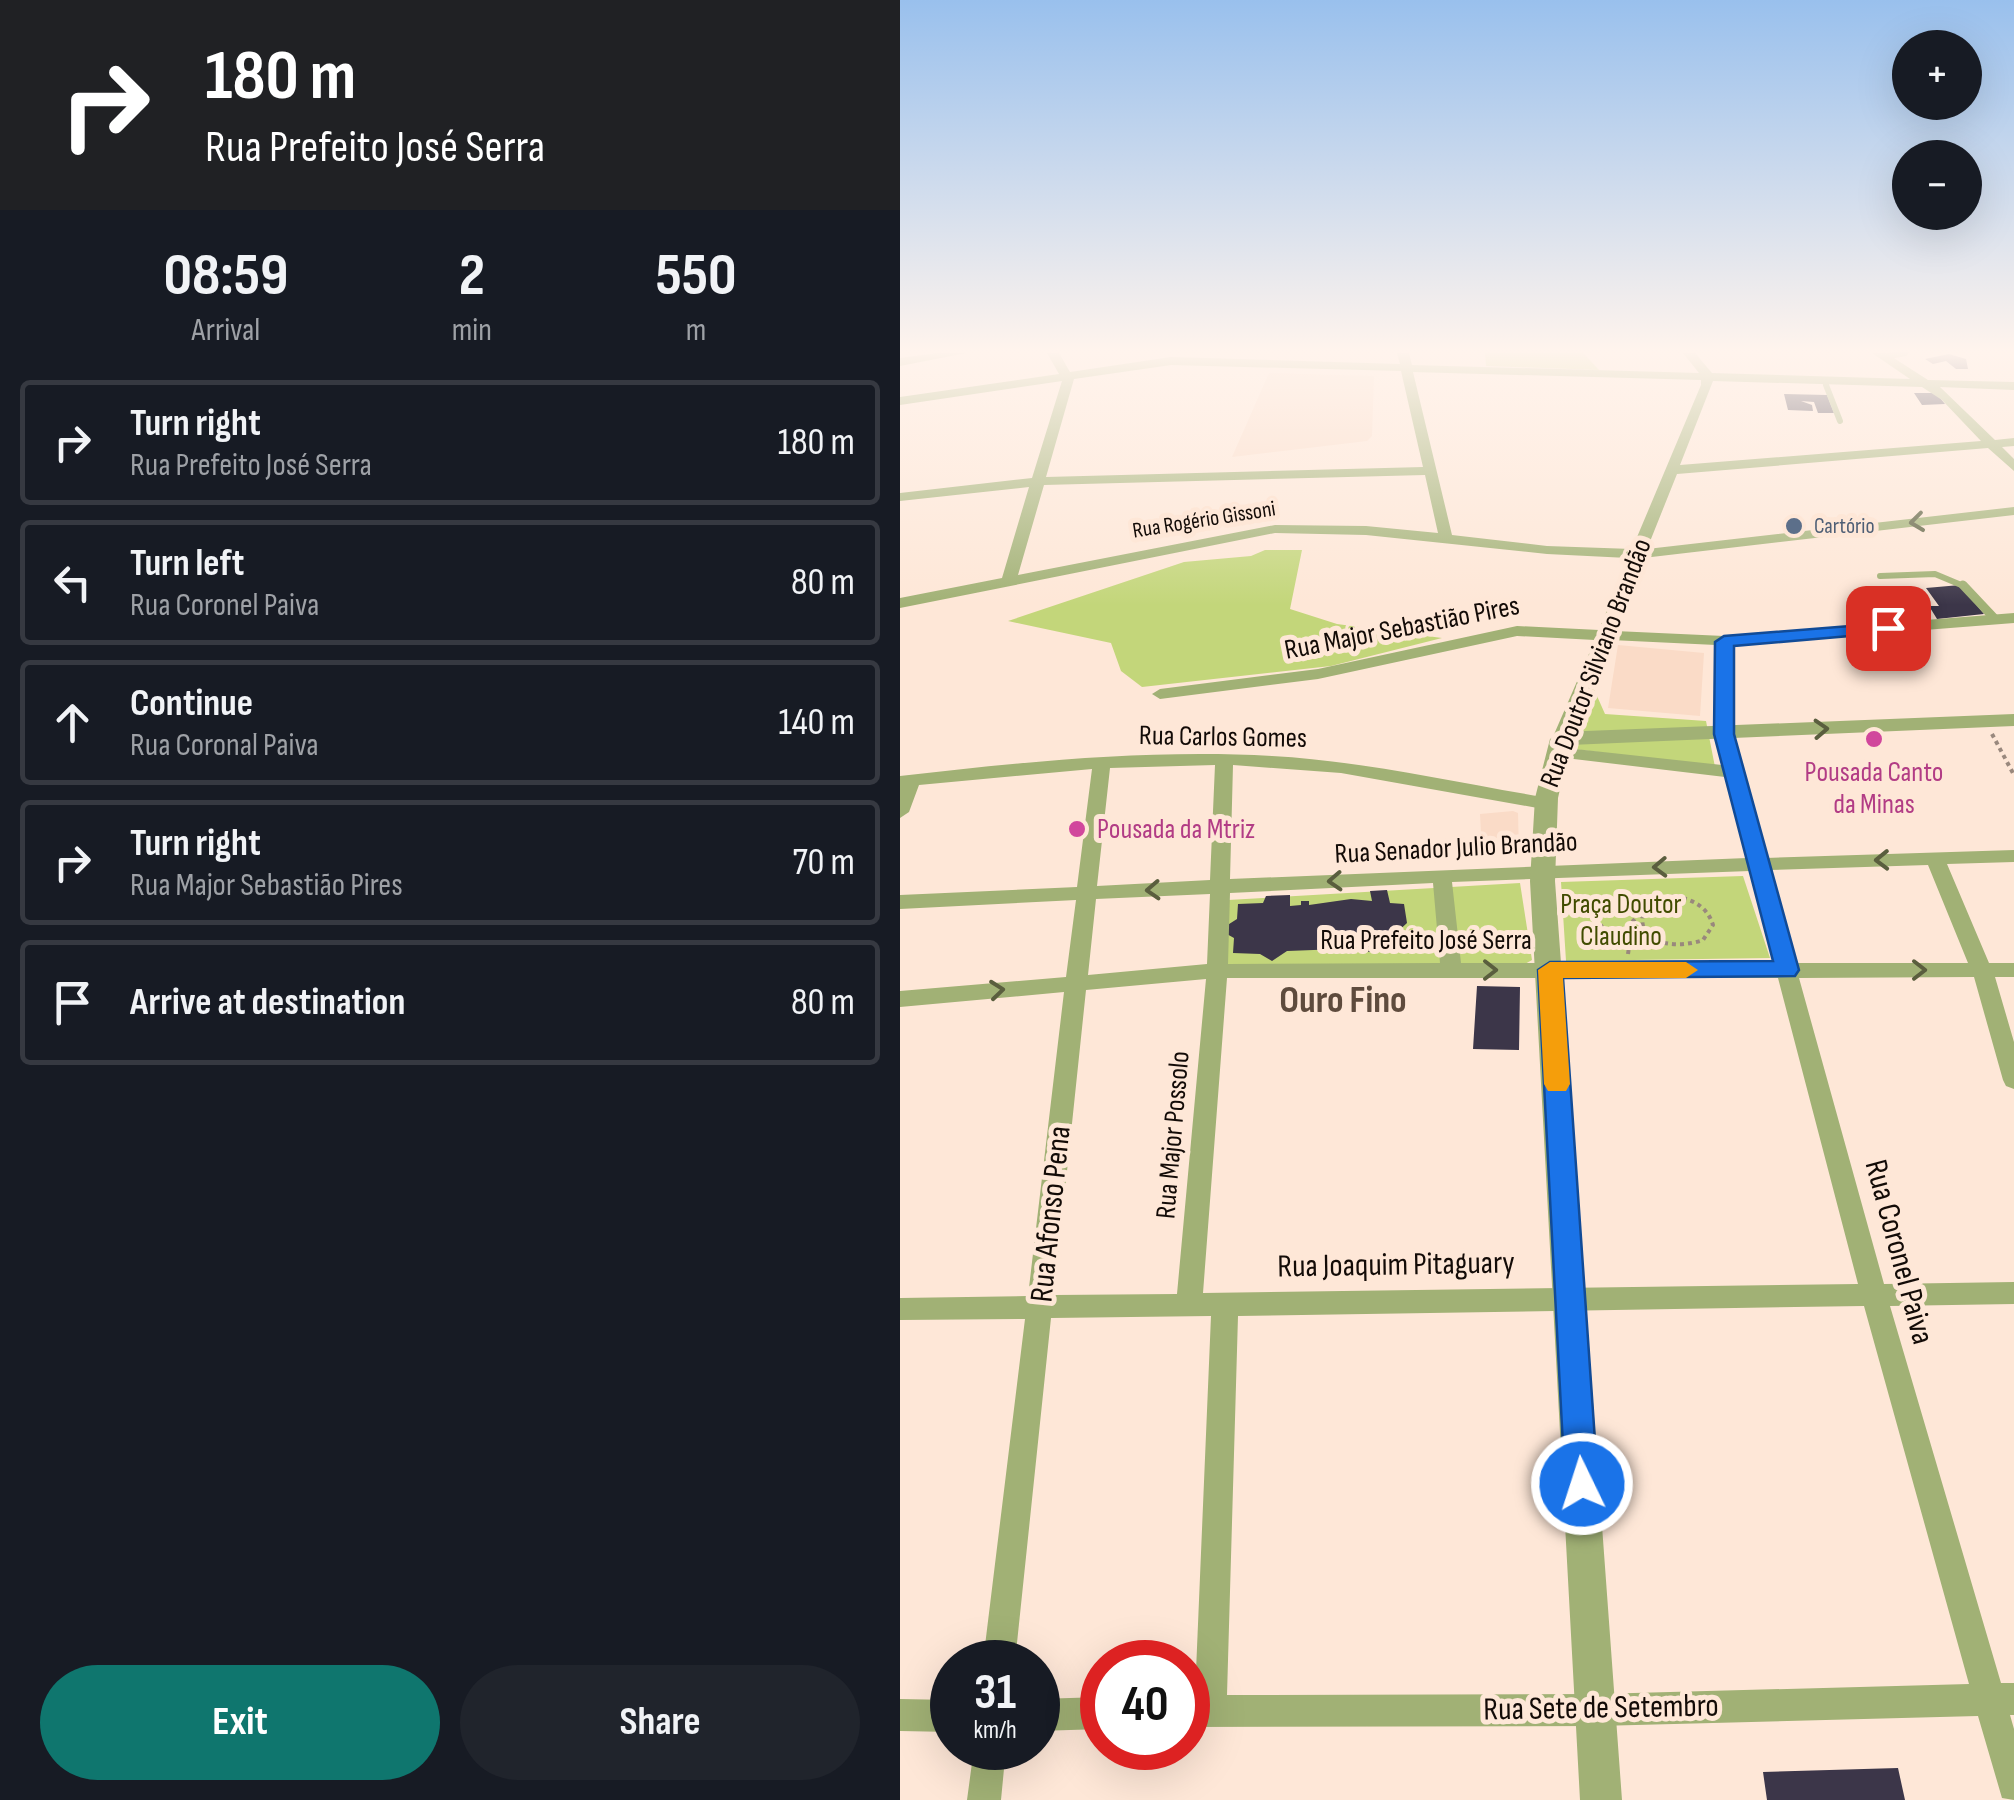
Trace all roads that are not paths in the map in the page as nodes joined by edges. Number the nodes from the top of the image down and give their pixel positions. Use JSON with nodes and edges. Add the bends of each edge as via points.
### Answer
{"nodes":[{"id":1,"x":1049,"y":437,"type":"edge"},
{"id":2,"x":1422,"y":437,"type":"edge"},
{"id":3,"x":1684,"y":437,"type":"edge"},
{"id":4,"x":1986,"y":437,"type":"edge"},
{"id":5,"x":2014,"y":442,"type":"edge"},
{"id":6,"x":1992,"y":443,"type":"junction"},
{"id":7,"x":2014,"y":468,"type":"edge"},
{"id":8,"x":1670,"y":470,"type":"junction"},
{"id":9,"x":1430,"y":471,"type":"junction"},
{"id":10,"x":1035,"y":482,"type":"junction"},
{"id":11,"x":900,"y":496,"type":"edge"},
{"id":12,"x":2014,"y":511,"type":"edge"},
{"id":13,"x":1446,"y":538,"type":"junction"},
{"id":14,"x":1638,"y":554,"type":"junction"},
{"id":15,"x":1880,"y":576,"type":"dead end"},
{"id":16,"x":1009,"y":580,"type":"junction"},
{"id":17,"x":900,"y":603,"type":"edge"},
{"id":18,"x":2014,"y":618,"type":"edge"},
{"id":19,"x":1996,"y":620,"type":"junction"},
{"id":20,"x":1608,"y":633,"type":"junction"},
{"id":21,"x":1724,"y":642,"type":"junction"},
{"id":22,"x":1160,"y":694,"type":"dead end"},
{"id":23,"x":2014,"y":720,"type":"edge"},
{"id":24,"x":1724,"y":734,"type":"junction"},
{"id":25,"x":1559,"y":746,"type":"junction"},
{"id":26,"x":1224,"y":760,"type":"junction"},
{"id":27,"x":1100,"y":765,"type":"junction"},
{"id":28,"x":1733,"y":772,"type":"junction"},
{"id":29,"x":906,"y":781,"type":"edge"},
{"id":30,"x":1544,"y":803,"type":"junction"},
{"id":31,"x":900,"y":812,"type":"edge"},
{"id":32,"x":2014,"y":856,"type":"edge"},
{"id":33,"x":1935,"y":858,"type":"junction"},
{"id":34,"x":1757,"y":862,"type":"junction"},
{"id":35,"x":1540,"y":871,"type":"junction"},
{"id":36,"x":1442,"y":876,"type":"junction"},
{"id":37,"x":1220,"y":886,"type":"junction"},
{"id":38,"x":1086,"y":894,"type":"junction"},
{"id":39,"x":900,"y":902,"type":"edge"},
{"id":40,"x":1451,"y":970,"type":"junction"},
{"id":41,"x":1550,"y":970,"type":"junction"},
{"id":42,"x":1787,"y":970,"type":"junction"},
{"id":43,"x":1982,"y":970,"type":"junction"},
{"id":44,"x":2014,"y":970,"type":"edge"},
{"id":45,"x":1218,"y":971,"type":"junction"},
{"id":46,"x":1076,"y":982,"type":"junction"},
{"id":47,"x":900,"y":999,"type":"edge"},
{"id":48,"x":2014,"y":1080,"type":"edge"},
{"id":49,"x":2014,"y":1293,"type":"edge"},
{"id":50,"x":1569,"y":1296,"type":"junction"},
{"id":51,"x":1874,"y":1296,"type":"junction"},
{"id":52,"x":1189,"y":1304,"type":"junction"},
{"id":53,"x":1225,"y":1304,"type":"junction"},
{"id":54,"x":900,"y":1308,"type":"edge"},
{"id":55,"x":1040,"y":1308,"type":"junction"},
{"id":56,"x":1002,"y":1640,"type":"edge"},
{"id":57,"x":1203,"y":1640,"type":"edge"},
{"id":58,"x":2002,"y":1700,"type":"edge"},
{"id":59,"x":1210,"y":1710,"type":"edge"},
{"id":60,"x":1596,"y":1710,"type":"junction"},
{"id":61,"x":900,"y":1715,"type":"edge"},
{"id":62,"x":930,"y":1716,"type":"edge"},
{"id":63,"x":987,"y":1770,"type":"edge"},
{"id":64,"x":2014,"y":1786,"type":"edge"},
{"id":65,"x":984,"y":1800,"type":"edge"},
{"id":66,"x":1601,"y":1800,"type":"edge"}],
"edges":[{"from":1,"to":10,"type":"street"},
{"from":2,"to":9,"type":"street"},
{"from":3,"to":8,"type":"street","name":"Rua Doutor Silviano Brandão"},
{"from":4,"to":6,"type":"street"},
{"from":5,"to":6,"type":"street"},
{"from":6,"to":7,"type":"street"},
{"from":6,"to":8,"type":"street"},
{"from":8,"to":14,"type":"street","name":"Rua Doutor Silviano Brandão"},
{"from":9,"to":10,"type":"street"},
{"from":9,"to":13,"type":"street"},
{"from":10,"to":11,"type":"street"},
{"from":10,"to":16,"type":"street"},
{"from":12,"to":14,"type":"street","name":"Rua Rogério Gissoni","one_way":true},
{"from":13,"to":14,"type":"street","name":"Rua Rogério Gissoni"},
{"from":13,"to":16,"type":"street","name":"Rua Rogério Gissoni","via":[[1275,529]]},
{"from":14,"to":20,"type":"street","name":"Rua Doutor Silviano Brandão"},
{"from":15,"to":19,"type":"lane","via":[[1953,574]]},
{"from":16,"to":17,"type":"street","name":"Rua Rogério Gissoni"},
{"from":18,"to":19,"type":"street","name":"Rua Major Sebastião Pires"},
{"from":19,"to":21,"type":"street","name":"Rua Major Sebastião Pires"},
{"from":20,"to":21,"type":"street","name":"Rua Major Sebastião Pires"},
{"from":20,"to":22,"type":"street","name":"Rua Major Sebastião Pires","via":[[1517,631],[1318,674]]},
{"from":20,"to":25,"type":"street","name":"Rua Doutor Silviano Brandão"},
{"from":21,"to":24,"type":"street","name":"Rua Coronel Paiva"},
{"from":24,"to":23,"type":"street","one_way":true},
{"from":24,"to":25,"type":"street"},
{"from":24,"to":28,"type":"street","name":"Rua Coronel Paiva"},
{"from":25,"to":28,"type":"street"},
{"from":25,"to":30,"type":"street","name":"Rua Doutor Silviano Brandão"},
{"from":26,"to":27,"type":"street","name":"Rua Carlos Gomes"},
{"from":26,"to":30,"type":"street","name":"Rua Carlos Gomes","via":[[1344,769]]},
{"from":26,"to":37,"type":"street","name":"Rua Major Possolo"},
{"from":27,"to":29,"type":"street","name":"Rua Carlos Gomes"},
{"from":27,"to":38,"type":"street","name":"Rua Afonso Pena"},
{"from":28,"to":34,"type":"street","name":"Rua Coronel Paiva"},
{"from":29,"to":31,"type":"street"},
{"from":30,"to":35,"type":"street","name":"Rua Doutor Silviano Brandão"},
{"from":32,"to":33,"type":"street","name":"Rua Senador Julio Brandão"},
{"from":33,"to":34,"type":"street","name":"Rua Senador Julio Brandão","one_way":true},
{"from":33,"to":43,"type":"street"},
{"from":34,"to":35,"type":"street","name":"Rua Senador Julio Brandão","one_way":true},
{"from":34,"to":42,"type":"street","name":"Rua Coronel Paiva"},
{"from":35,"to":36,"type":"street","name":"Rua Senador Julio Brandão"},
{"from":35,"to":41,"type":"street","name":"Rua Doutor Silviano Brandão"},
{"from":36,"to":37,"type":"street","name":"Rua Senador Julio Brandão","one_way":true},
{"from":36,"to":40,"type":"street"},
{"from":37,"to":38,"type":"street","name":"Rua Senador Julio Brandão","one_way":true},
{"from":37,"to":45,"type":"street","name":"Rua Major Possolo"},
{"from":38,"to":39,"type":"street","name":"Rua Senador Julio Brandão"},
{"from":38,"to":46,"type":"street","name":"Rua Afonso Pena"},
{"from":40,"to":41,"type":"street","name":"Rua Prefeito José Serra","one_way":true},
{"from":40,"to":45,"type":"street","name":"Rua Prefeito José Serra"},
{"from":41,"to":42,"type":"street","name":"Rua Prefeito José Serra"},
{"from":41,"to":50,"type":"street","name":"Rua Doutor Silviano Brandão"},
{"from":42,"to":43,"type":"street","name":"Rua Prefeito José Serra","one_way":true},
{"from":42,"to":51,"type":"street","name":"Rua Coronel Paiva"},
{"from":43,"to":44,"type":"street","name":"Rua Prefeito José Serra"},
{"from":43,"to":48,"type":"street"},
{"from":45,"to":46,"type":"street","name":"Rua Prefeito José Serra"},
{"from":45,"to":52,"type":"street","name":"Rua Major Possolo"},
{"from":47,"to":46,"type":"street","name":"Rua Prefeito José Serra","one_way":true},
{"from":46,"to":55,"type":"street","name":"Rua Afonso Pena"},
{"from":49,"to":51,"type":"street","name":"Rua Joaquim Pitaguary"},
{"from":50,"to":51,"type":"street","name":"Rua Joaquim Pitaguary"},
{"from":50,"to":53,"type":"street","name":"Rua Joaquim Pitaguary"},
{"from":50,"to":60,"type":"street","name":"Rua Doutor Silviano Brandão"},
{"from":51,"to":58,"type":"street","name":"Rua Coronel Paiva"},
{"from":52,"to":53,"type":"street","name":"Rua Joaquim Pitaguary"},
{"from":52,"to":55,"type":"street","name":"Rua Joaquim Pitaguary"},
{"from":53,"to":57,"type":"street"},
{"from":54,"to":55,"type":"street","name":"Rua Joaquim Pitaguary"},
{"from":55,"to":56,"type":"street","name":"Rua Afonso Pena"},
{"from":58,"to":60,"type":"street","name":"Rua Sete de Setembro"},
{"from":58,"to":64,"type":"street","name":"Rua Coronel Paiva"},
{"from":59,"to":60,"type":"street","name":"Rua Sete de Setembro"},
{"from":60,"to":66,"type":"street","name":"Rua Doutor Silviano Brandão"},
{"from":61,"to":62,"type":"street"},
{"from":63,"to":65,"type":"street"}]}
